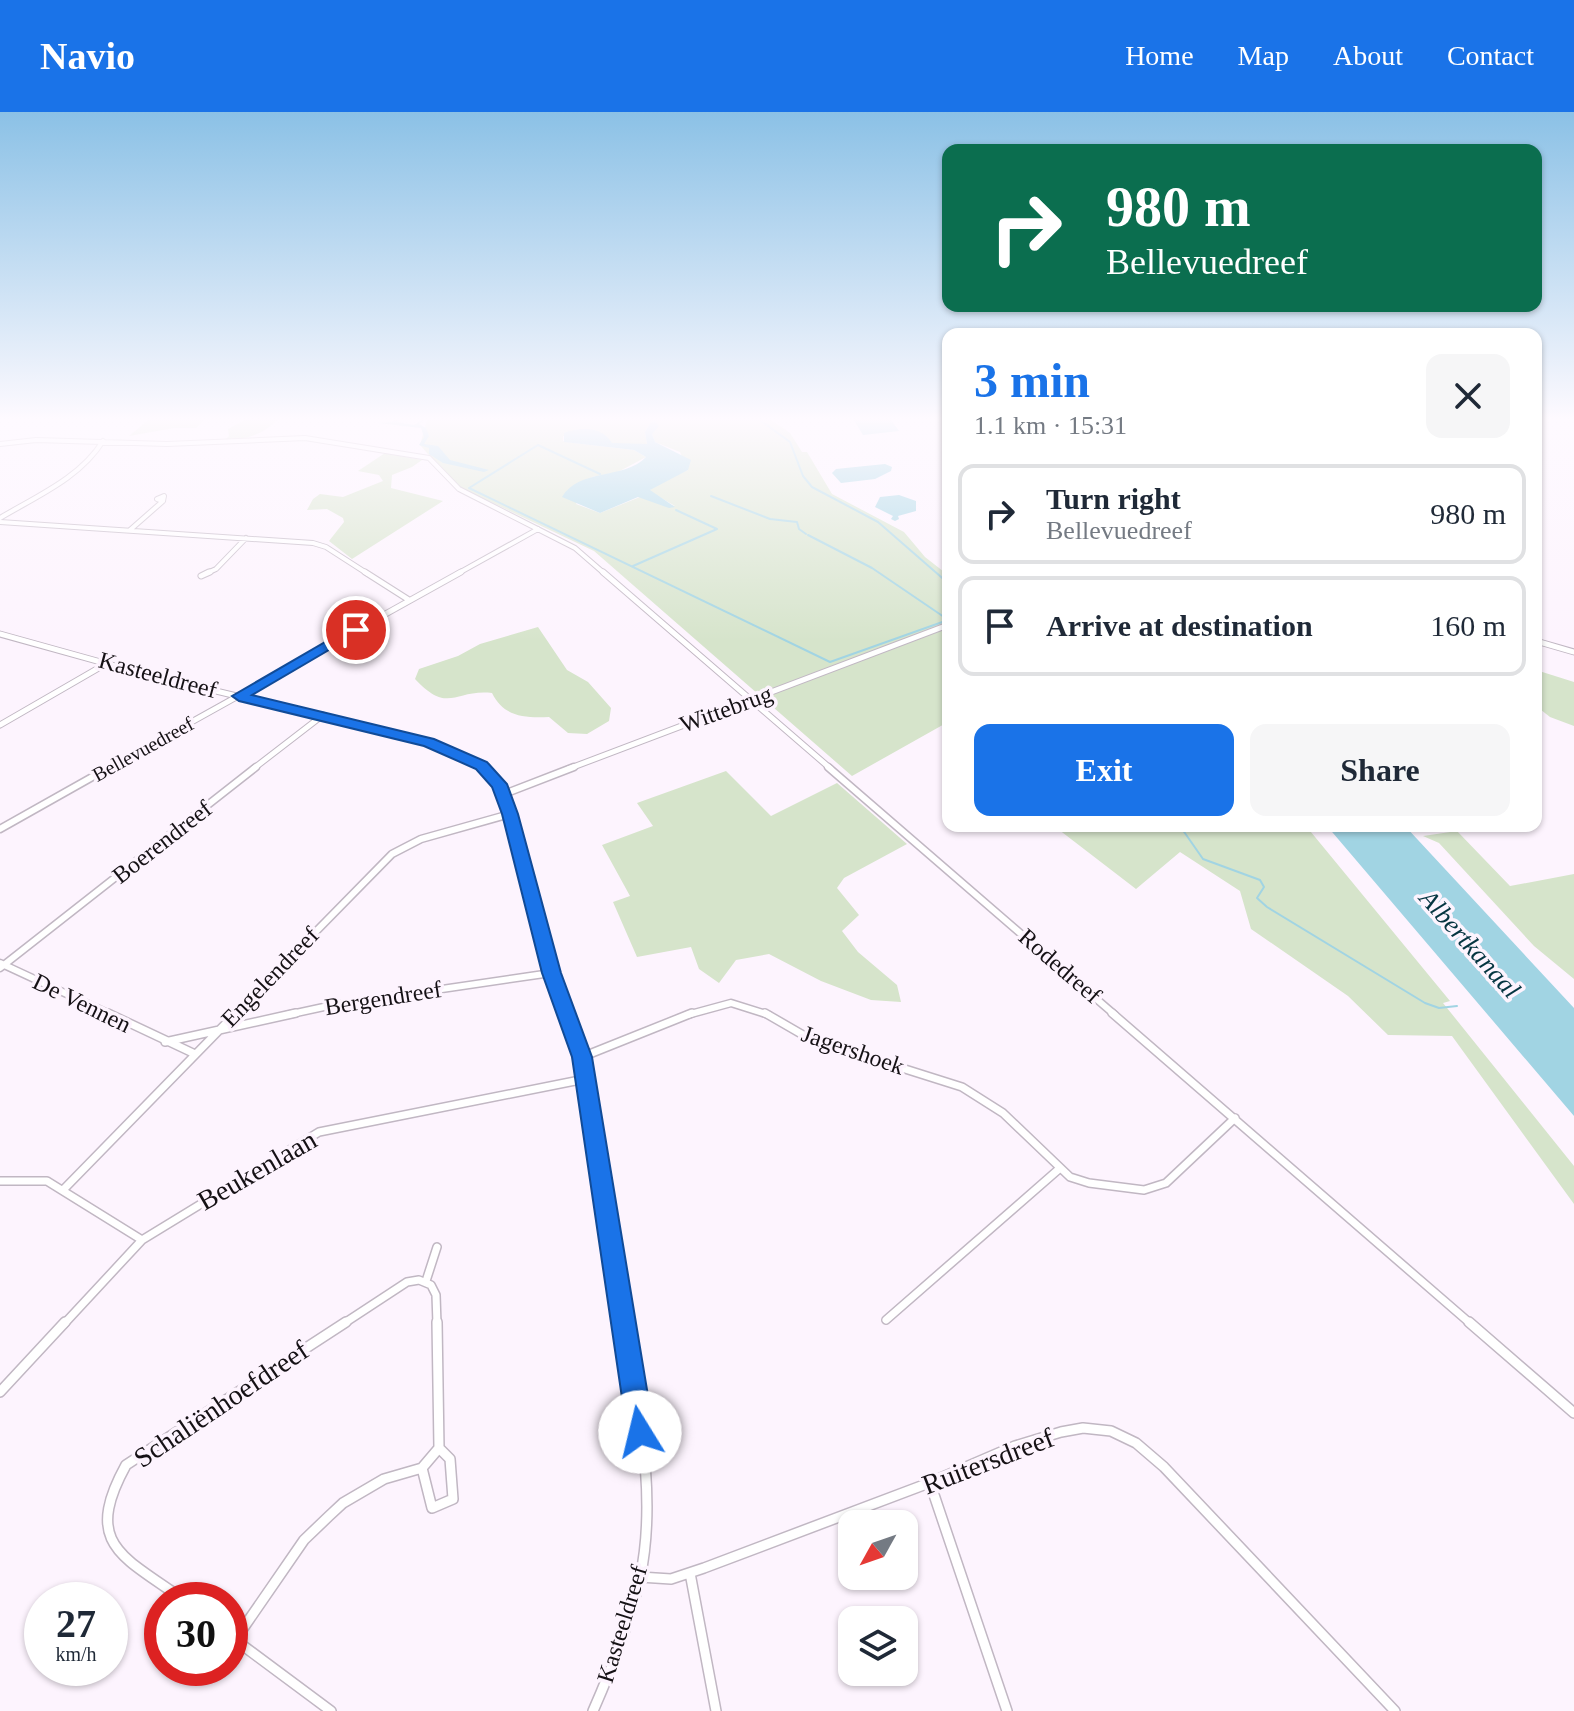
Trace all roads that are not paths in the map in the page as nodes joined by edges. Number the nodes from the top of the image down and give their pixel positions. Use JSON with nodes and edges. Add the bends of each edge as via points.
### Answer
{"nodes":[{"id":1,"x":43,"y":492,"type":"edge"},
{"id":2,"x":464,"y":492,"type":"edge"},
{"id":3,"x":163,"y":501,"type":"dead end"},
{"id":4,"x":0,"y":520,"type":"edge"},
{"id":5,"x":538,"y":529,"type":"junction"},
{"id":6,"x":129,"y":531,"type":"junction"},
{"id":7,"x":246,"y":538,"type":"junction"},
{"id":8,"x":209,"y":572,"type":"dead end"},
{"id":9,"x":409,"y":600,"type":"junction"},
{"id":10,"x":942,"y":627,"type":"edge"},
{"id":11,"x":0,"y":634,"type":"edge"},
{"id":12,"x":1542,"y":643,"type":"edge"},
{"id":13,"x":1574,"y":652,"type":"edge"},
{"id":14,"x":109,"y":662,"type":"junction"},
{"id":15,"x":239,"y":696,"type":"junction"},
{"id":16,"x":753,"y":699,"type":"junction"},
{"id":17,"x":323,"y":715,"type":"junction"},
{"id":18,"x":0,"y":725,"type":"edge"},
{"id":19,"x":504,"y":794,"type":"junction"},
{"id":20,"x":510,"y":814,"type":"junction"},
{"id":21,"x":0,"y":829,"type":"edge"},
{"id":22,"x":2,"y":965,"type":"edge"},
{"id":23,"x":551,"y":973,"type":"junction"},
{"id":24,"x":216,"y":1032,"type":"junction"},
{"id":25,"x":165,"y":1042,"type":"junction"},
{"id":26,"x":195,"y":1054,"type":"junction"},
{"id":27,"x":582,"y":1057,"type":"junction"},
{"id":28,"x":585,"y":1079,"type":"junction"},
{"id":29,"x":1235,"y":1118,"type":"junction"},
{"id":30,"x":1059,"y":1169,"type":"junction"},
{"id":31,"x":0,"y":1181,"type":"edge"},
{"id":32,"x":63,"y":1190,"type":"junction"},
{"id":33,"x":142,"y":1240,"type":"junction"},
{"id":34,"x":437,"y":1247,"type":"dead end"},
{"id":35,"x":426,"y":1281,"type":"junction"},
{"id":36,"x":886,"y":1320,"type":"dead end"},
{"id":37,"x":0,"y":1392,"type":"edge"},
{"id":38,"x":1574,"y":1413,"type":"edge"},
{"id":39,"x":439,"y":1448,"type":"junction"},
{"id":40,"x":422,"y":1468,"type":"junction"},
{"id":41,"x":930,"y":1483,"type":"junction"},
{"id":42,"x":690,"y":1573,"type":"junction"},
{"id":43,"x":640,"y":1577,"type":"junction"},
{"id":44,"x":160,"y":1582,"type":"edge"},
{"id":45,"x":248,"y":1616,"type":"edge"},
{"id":46,"x":248,"y":1650,"type":"edge"},
{"id":47,"x":331,"y":1711,"type":"edge"},
{"id":48,"x":593,"y":1711,"type":"edge"},
{"id":49,"x":716,"y":1711,"type":"edge"},
{"id":50,"x":1007,"y":1711,"type":"edge"},
{"id":51,"x":1395,"y":1711,"type":"edge"}],
"edges":[{"from":1,"to":4,"type":"street"},
{"from":2,"to":5,"type":"street","name":"Rodedreef"},
{"from":3,"to":6,"type":"street"},
{"from":4,"to":6,"type":"street"},
{"from":5,"to":9,"type":"street","name":"Bellevuedreef"},
{"from":5,"to":16,"type":"street","name":"Rodedreef","via":[[582,552]]},
{"from":6,"to":7,"type":"street"},
{"from":7,"to":8,"type":"street"},
{"from":7,"to":9,"type":"street","via":[[326,547]]},
{"from":9,"to":15,"type":"street","name":"Bellevuedreef"},
{"from":10,"to":16,"type":"street","name":"Wittebrug"},
{"from":11,"to":14,"type":"street","name":"Kasteeldreef"},
{"from":12,"to":13,"type":"street"},
{"from":14,"to":15,"type":"street","name":"Kasteeldreef"},
{"from":14,"to":18,"type":"street"},
{"from":15,"to":17,"type":"street","name":"Kasteeldreef"},
{"from":15,"to":21,"type":"street","name":"Bellevuedreef"},
{"from":16,"to":19,"type":"street","name":"Wittebrug"},
{"from":16,"to":29,"type":"street","name":"Rodedreef"},
{"from":17,"to":19,"type":"street","name":"Kasteeldreef","via":[[467,757],[492,775]]},
{"from":17,"to":22,"type":"street","name":"Boerendreef"},
{"from":19,"to":20,"type":"street","name":"Kasteeldreef"},
{"from":20,"to":23,"type":"street","name":"Kasteeldreef"},
{"from":20,"to":24,"type":"street","name":"Engelendreef","via":[[421,839],[392,854]]},
{"from":22,"to":25,"type":"street","name":"De Vennen"},
{"from":23,"to":24,"type":"street","name":"Bergendreef","via":[[333,1005]]},
{"from":23,"to":27,"type":"street","name":"Kasteeldreef"},
{"from":24,"to":25,"type":"street"},
{"from":24,"to":26,"type":"street","name":"Engelendreef"},
{"from":25,"to":26,"type":"street","name":"De Vennen"},
{"from":26,"to":32,"type":"street","name":"Engelendreef"},
{"from":27,"to":28,"type":"street","name":"Kasteeldreef"},
{"from":27,"to":30,"type":"street","name":"Jagershoek","via":[[703,1009],[731,1003],[747,1006],[810,1039],[962,1087],[1003,1113]]},
{"from":28,"to":33,"type":"street","name":"Beukenlaan","via":[[319,1132]]},
{"from":28,"to":43,"type":"street","name":"Kasteeldreef","via":[[646,1465]]},
{"from":29,"to":30,"type":"street","name":"Jagershoek","via":[[1158,1187],[1089,1183]]},
{"from":29,"to":38,"type":"street","name":"Rodedreef"},
{"from":30,"to":36,"type":"street"},
{"from":31,"to":32,"type":"street","via":[[47,1181]]},
{"from":32,"to":33,"type":"street"},
{"from":33,"to":37,"type":"street","name":"Beukenlaan"},
{"from":34,"to":35,"type":"street"},
{"from":35,"to":39,"type":"street","via":[[436,1295]]},
{"from":35,"to":44,"type":"street","name":"Schaliënhoefdreef","via":[[407,1282],[126,1465],[107,1503],[107,1535]]},
{"from":39,"to":40,"type":"street"},
{"from":39,"to":40,"type":"street","via":[[450,1459],[453,1499],[432,1508]]},
{"from":40,"to":45,"type":"street","via":[[384,1479],[343,1503],[304,1540]]},
{"from":41,"to":42,"type":"street","name":"Ruitersdreef"},
{"from":41,"to":50,"type":"street"},
{"from":41,"to":51,"type":"street","name":"Ruitersdreef","via":[[1055,1433],[1101,1429],[1121,1434],[1164,1467]]},
{"from":42,"to":43,"type":"street","name":"Ruitersdreef","via":[[671,1579]]},
{"from":42,"to":49,"type":"street"},
{"from":43,"to":48,"type":"street","name":"Kasteeldreef","via":[[617,1655]]},
{"from":46,"to":47,"type":"street"}]}
